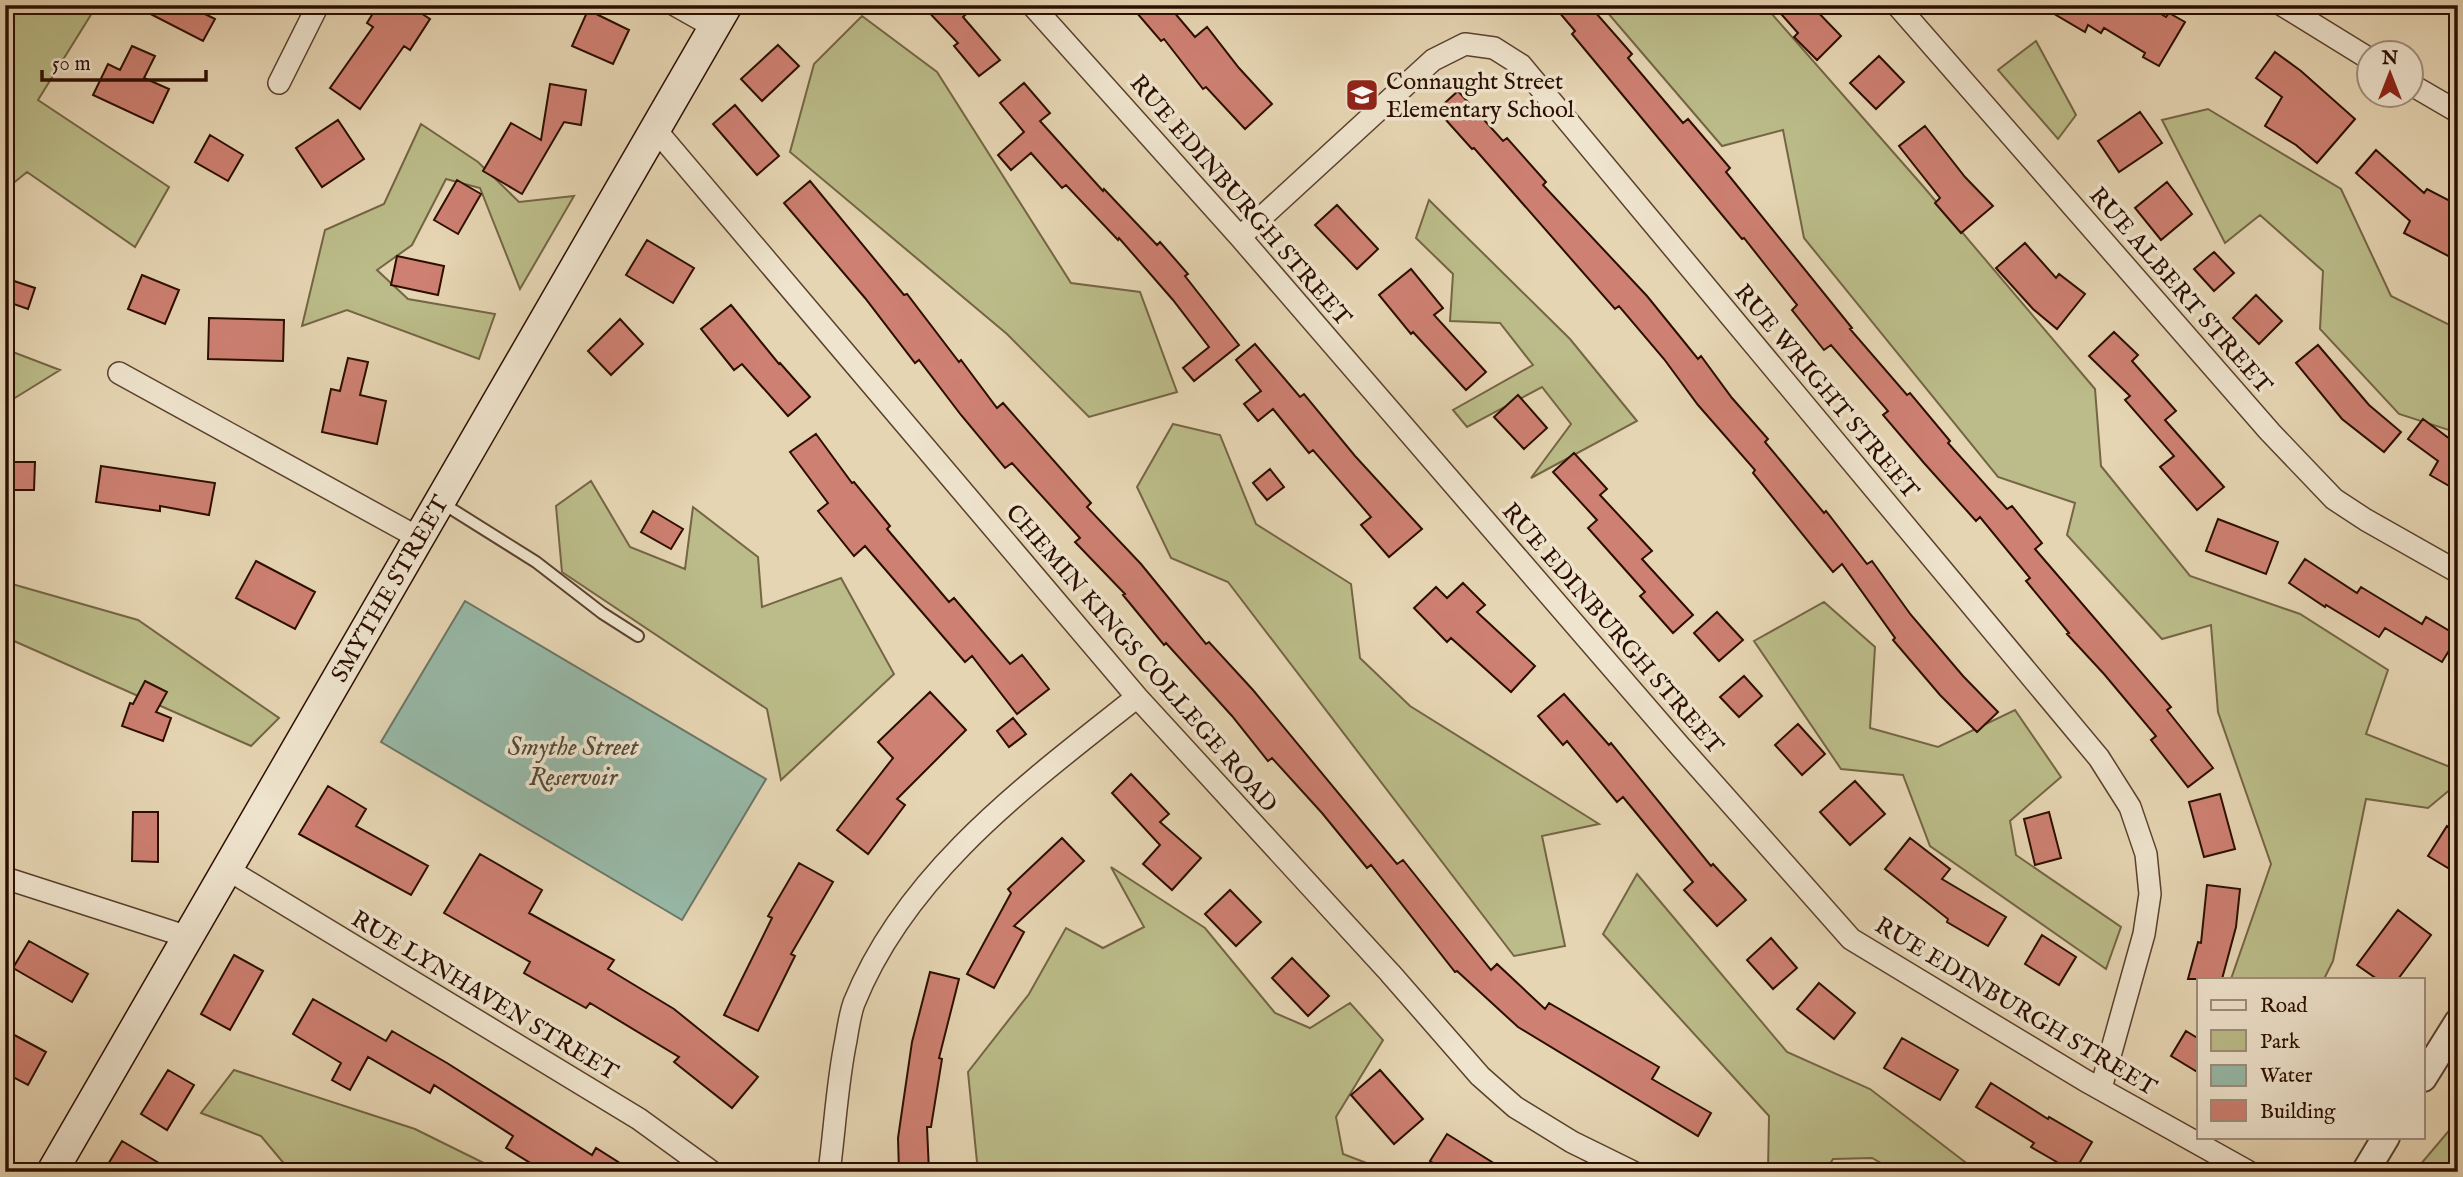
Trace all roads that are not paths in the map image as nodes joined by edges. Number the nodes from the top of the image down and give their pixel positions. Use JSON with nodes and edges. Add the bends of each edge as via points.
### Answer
{"nodes":[{"id":1,"x":318,"y":5,"type":"edge"},
{"id":2,"x":675,"y":5,"type":"edge"},
{"id":3,"x":1032,"y":5,"type":"edge"},
{"id":4,"x":1896,"y":5,"type":"edge"},
{"id":5,"x":2282,"y":5,"type":"edge"},
{"id":6,"x":720,"y":16,"type":"edge"},
{"id":7,"x":2354,"y":49,"type":"edge"},
{"id":8,"x":279,"y":83,"type":"dead end"},
{"id":9,"x":2424,"y":92,"type":"edge"},
{"id":10,"x":2458,"y":112,"type":"edge"},
{"id":11,"x":655,"y":129,"type":"junction"},
{"id":12,"x":1240,"y":237,"type":"junction"},
{"id":13,"x":119,"y":373,"type":"dead end"},
{"id":14,"x":440,"y":502,"type":"junction"},
{"id":15,"x":419,"y":538,"type":"junction"},
{"id":16,"x":2458,"y":572,"type":"edge"},
{"id":17,"x":638,"y":636,"type":"dead end"},
{"id":18,"x":1137,"y":697,"type":"junction"},
{"id":19,"x":227,"y":869,"type":"junction"},
{"id":20,"x":5,"y":878,"type":"edge"},
{"id":21,"x":188,"y":937,"type":"junction"},
{"id":22,"x":2458,"y":1022,"type":"edge"},
{"id":23,"x":2424,"y":1077,"type":"edge"},
{"id":24,"x":2101,"y":1088,"type":"junction"},
{"id":25,"x":2385,"y":1138,"type":"edge"},
{"id":26,"x":52,"y":1172,"type":"edge"},
{"id":27,"x":712,"y":1172,"type":"edge"},
{"id":28,"x":829,"y":1172,"type":"edge"},
{"id":29,"x":1633,"y":1172,"type":"edge"},
{"id":30,"x":2249,"y":1172,"type":"edge"},
{"id":31,"x":2365,"y":1172,"type":"edge"}],
"edges":[{"from":1,"to":8,"type":"street"},
{"from":2,"to":6,"type":"street"},
{"from":3,"to":12,"type":"street","name":"RUE EDINBURGH STREET"},
{"from":4,"to":16,"type":"street","name":"RUE ALBERT STREET","via":[[2334,499]]},
{"from":5,"to":7,"type":"street"},
{"from":6,"to":11,"type":"main road","name":"SMYTHE STREET"},
{"from":9,"to":10,"type":"street"},
{"from":11,"to":14,"type":"main road","name":"SMYTHE STREET"},
{"from":11,"to":18,"type":"street","name":"CHEMIN KINGS COLLEGE ROAD"},
{"from":12,"to":24,"type":"street","name":"RUE EDINBURGH STREET","via":[[1851,939]]},
{"from":12,"to":24,"type":"street","name":"RUE WRIGHT STREET","via":[[1433,60],[1465,44],[1494,48],[1521,65],[2091,748],[2130,807],[2146,854],[2150,894],[2144,934]]},
{"from":13,"to":15,"type":"street"},
{"from":14,"to":15,"type":"main road","name":"SMYTHE STREET"},
{"from":14,"to":17,"type":"lane","via":[[536,562]]},
{"from":15,"to":19,"type":"main road","name":"SMYTHE STREET"},
{"from":18,"to":28,"type":"street","via":[[968,839],[918,895],[882,946],[853,1005],[840,1070]]},
{"from":18,"to":29,"type":"street","name":"CHEMIN KINGS COLLEGE ROAD","via":[[1480,1076],[1527,1114]]},
{"from":19,"to":21,"type":"main road","name":"SMYTHE STREET"},
{"from":19,"to":27,"type":"street","name":"RUE LYNHAVEN STREET","via":[[639,1119]]},
{"from":20,"to":21,"type":"street"},
{"from":21,"to":26,"type":"main road","name":"SMYTHE STREET"},
{"from":22,"to":23,"type":"street"},
{"from":24,"to":30,"type":"street","name":"RUE EDINBURGH STREET"},
{"from":25,"to":31,"type":"street"}]}
